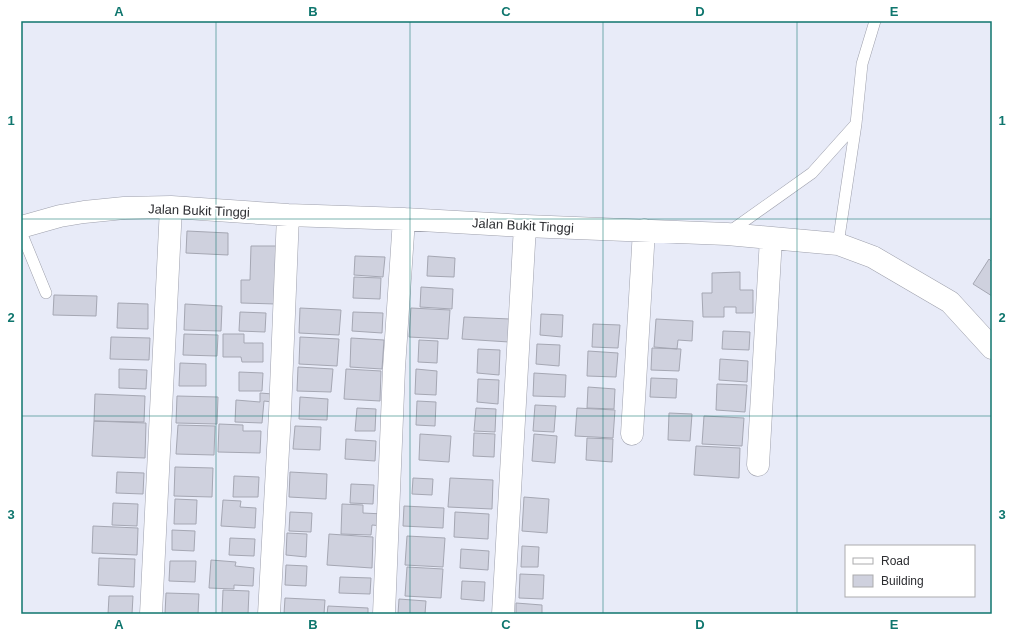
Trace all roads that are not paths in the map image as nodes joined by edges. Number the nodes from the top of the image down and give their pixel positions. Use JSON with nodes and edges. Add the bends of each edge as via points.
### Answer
{"nodes":[{"id":1,"x":875,"y":21,"type":"edge"},
{"id":2,"x":856,"y":124,"type":"junction"},
{"id":3,"x":171,"y":207,"type":"junction"},
{"id":4,"x":288,"y":215,"type":"junction"},
{"id":5,"x":404,"y":219,"type":"junction"},
{"id":6,"x":525,"y":226,"type":"junction"},
{"id":7,"x":21,"y":227,"type":"edge"},
{"id":8,"x":644,"y":230,"type":"junction"},
{"id":9,"x":21,"y":232,"type":"edge"},
{"id":10,"x":727,"y":234,"type":"junction"},
{"id":11,"x":770,"y":238,"type":"junction"},
{"id":12,"x":838,"y":244,"type":"junction"},
{"id":13,"x":46,"y":293,"type":"dead end"},
{"id":14,"x":992,"y":348,"type":"edge"},
{"id":15,"x":632,"y":434,"type":"dead end"},
{"id":16,"x":758,"y":465,"type":"dead end"},
{"id":17,"x":151,"y":614,"type":"edge"},
{"id":18,"x":269,"y":614,"type":"edge"},
{"id":19,"x":384,"y":614,"type":"edge"},
{"id":20,"x":503,"y":614,"type":"edge"}],
"edges":[{"from":1,"to":2,"type":"lane","via":[[862,64]]},
{"from":2,"to":10,"type":"lane","via":[[812,173]]},
{"from":2,"to":12,"type":"lane"},
{"from":3,"to":4,"type":"street","name":"Jalan Bukit Tinggi"},
{"from":3,"to":7,"type":"street","name":"Jalan Bukit Tinggi","via":[[124,208],[73,214]]},
{"from":3,"to":17,"type":"street"},
{"from":4,"to":5,"type":"street","name":"Jalan Bukit Tinggi"},
{"from":4,"to":18,"type":"street"},
{"from":5,"to":6,"type":"street","name":"Jalan Bukit Tinggi"},
{"from":5,"to":19,"type":"street","via":[[394,368]]},
{"from":6,"to":8,"type":"street","name":"Jalan Bukit Tinggi"},
{"from":6,"to":20,"type":"street"},
{"from":8,"to":10,"type":"street","name":"Jalan Bukit Tinggi"},
{"from":8,"to":15,"type":"street"},
{"from":9,"to":13,"type":"lane"},
{"from":10,"to":11,"type":"street","name":"Jalan Bukit Tinggi"},
{"from":11,"to":12,"type":"street","name":"Jalan Bukit Tinggi"},
{"from":11,"to":16,"type":"street"},
{"from":12,"to":14,"type":"street","name":"Jalan Bukit Tinggi","via":[[873,257],[950,302]]}]}
